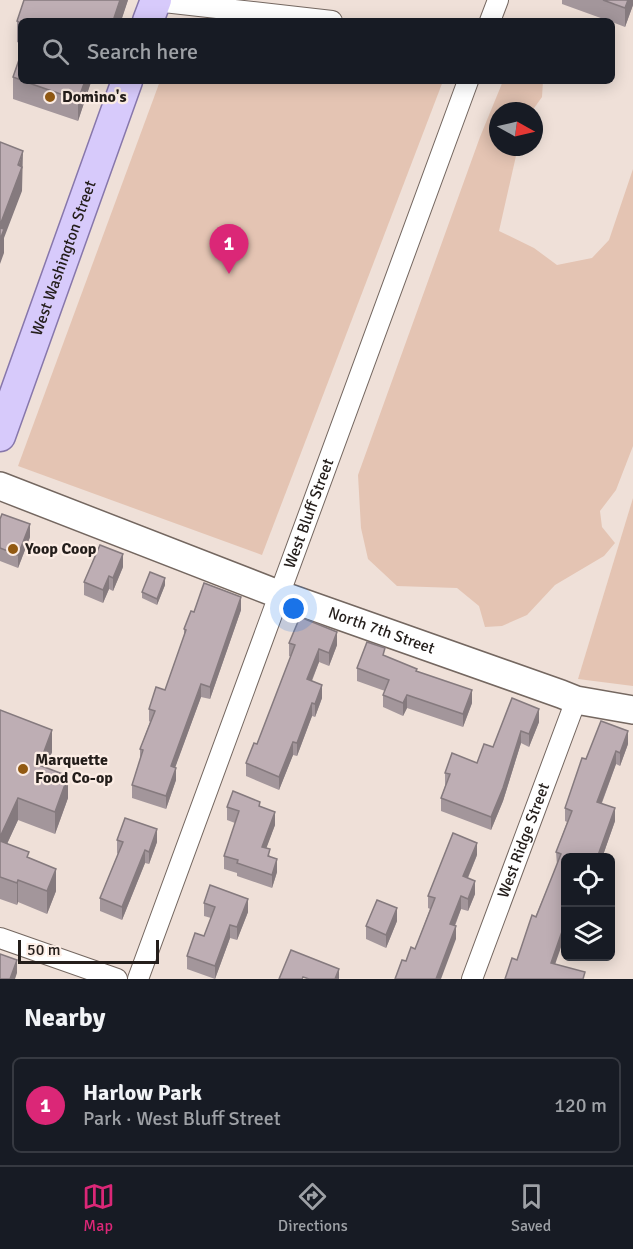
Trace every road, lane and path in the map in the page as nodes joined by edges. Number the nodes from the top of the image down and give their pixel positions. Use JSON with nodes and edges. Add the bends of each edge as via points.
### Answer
{"nodes":[{"id":1,"x":498,"y":0,"type":"edge"},
{"id":2,"x":153,"y":8,"type":"edge"},
{"id":3,"x":291,"y":18,"type":"edge"},
{"id":4,"x":491,"y":18,"type":"edge"},
{"id":5,"x":126,"y":84,"type":"edge"},
{"id":6,"x":467,"y":84,"type":"edge"},
{"id":7,"x":0,"y":436,"type":"edge"},
{"id":8,"x":0,"y":486,"type":"edge"},
{"id":9,"x":279,"y":594,"type":"junction"},
{"id":10,"x":576,"y":700,"type":"junction"},
{"id":11,"x":633,"y":710,"type":"edge"},
{"id":12,"x":0,"y":938,"type":"edge"},
{"id":13,"x":117,"y":979,"type":"edge"},
{"id":14,"x":138,"y":979,"type":"edge"},
{"id":15,"x":472,"y":979,"type":"edge"}],
"edges":[{"from":1,"to":4,"type":"street"},
{"from":2,"to":3,"type":"street"},
{"from":5,"to":7,"type":"main road","name":"West Washington Street"},
{"from":6,"to":9,"type":"street","name":"West Bluff Street"},
{"from":8,"to":9,"type":"street","name":"North 7th Street"},
{"from":9,"to":10,"type":"street","name":"North 7th Street"},
{"from":9,"to":14,"type":"street","name":"West Bluff Street"},
{"from":10,"to":11,"type":"street","name":"North 7th Street"},
{"from":10,"to":15,"type":"street","name":"West Ridge Street"},
{"from":12,"to":13,"type":"street"}]}
